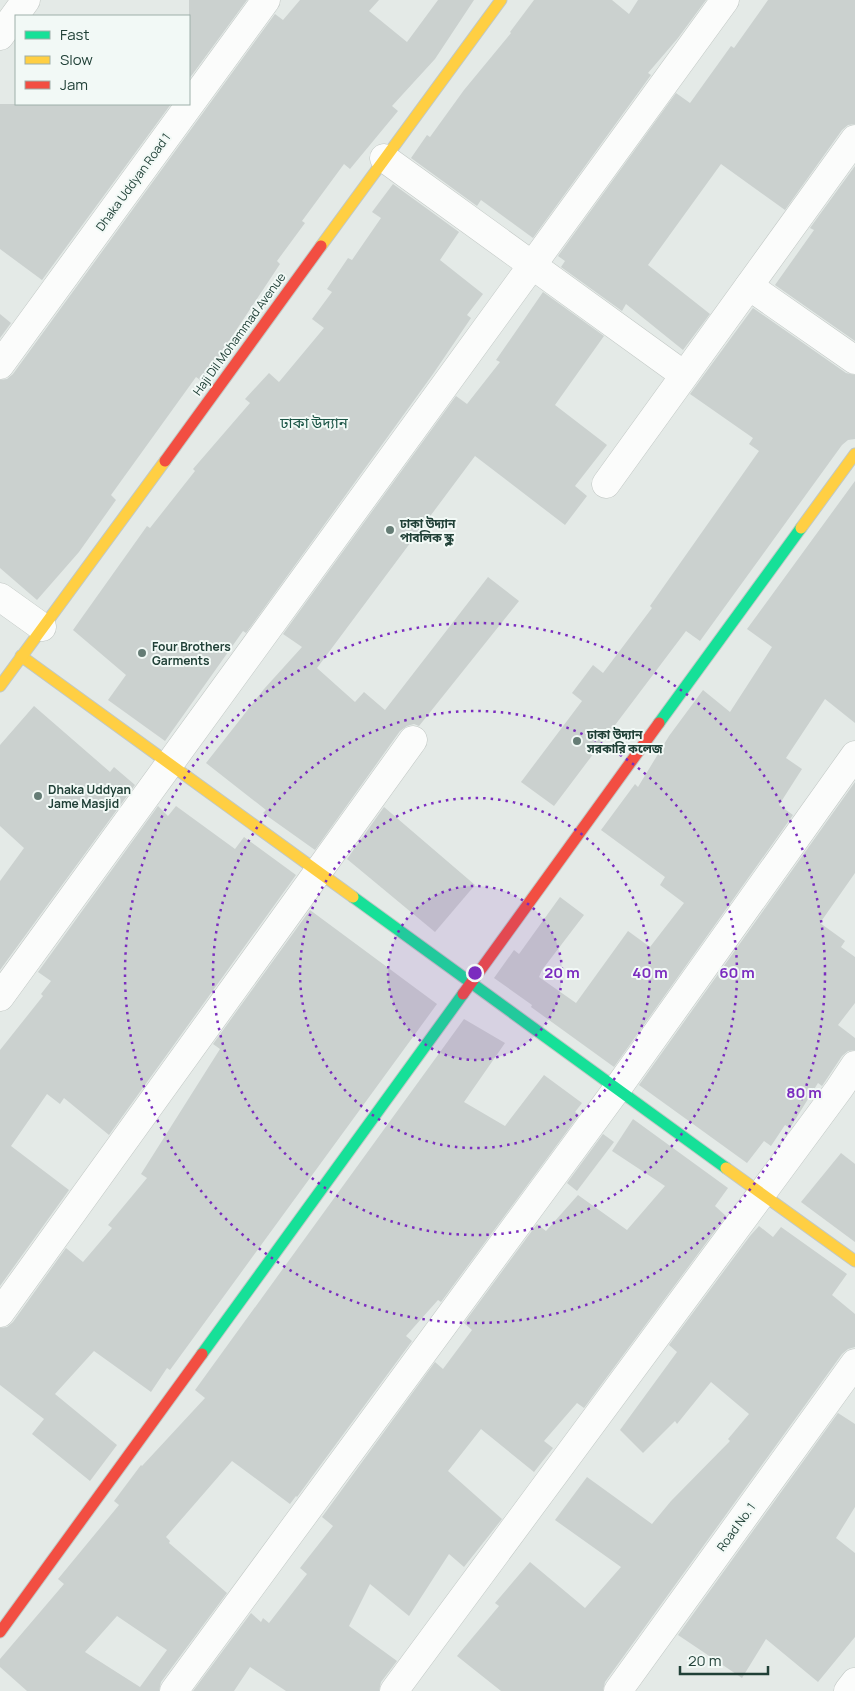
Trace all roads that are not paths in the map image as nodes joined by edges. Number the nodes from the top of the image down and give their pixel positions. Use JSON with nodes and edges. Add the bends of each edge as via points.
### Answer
{"nodes":[{"id":1,"x":26,"y":0,"type":"edge"},
{"id":2,"x":266,"y":0,"type":"edge"},
{"id":3,"x":501,"y":0,"type":"edge"},
{"id":4,"x":725,"y":0,"type":"edge"},
{"id":5,"x":15,"y":15,"type":"edge"},
{"id":6,"x":15,"y":15,"type":"edge"},
{"id":7,"x":0,"y":36,"type":"edge"},
{"id":8,"x":190,"y":104,"type":"edge"},
{"id":9,"x":189,"y":105,"type":"edge"},
{"id":10,"x":855,"y":139,"type":"edge"},
{"id":11,"x":384,"y":158,"type":"junction"},
{"id":12,"x":533,"y":265,"type":"junction"},
{"id":13,"x":749,"y":286,"type":"junction"},
{"id":14,"x":855,"y":360,"type":"edge"},
{"id":15,"x":0,"y":365,"type":"edge"},
{"id":16,"x":684,"y":375,"type":"junction"},
{"id":17,"x":855,"y":454,"type":"edge"},
{"id":18,"x":606,"y":484,"type":"dead end"},
{"id":19,"x":0,"y":597,"type":"edge"},
{"id":20,"x":42,"y":627,"type":"junction"},
{"id":21,"x":21,"y":656,"type":"junction"},
{"id":22,"x":0,"y":686,"type":"edge"},
{"id":23,"x":413,"y":740,"type":"dead end"},
{"id":24,"x":855,"y":755,"type":"edge"},
{"id":25,"x":169,"y":764,"type":"junction"},
{"id":26,"x":318,"y":872,"type":"junction"},
{"id":27,"x":471,"y":983,"type":"junction"},
{"id":28,"x":0,"y":996,"type":"edge"},
{"id":29,"x":855,"y":1065,"type":"edge"},
{"id":30,"x":617,"y":1089,"type":"junction"},
{"id":31,"x":761,"y":1193,"type":"junction"},
{"id":32,"x":855,"y":1261,"type":"edge"},
{"id":33,"x":0,"y":1313,"type":"edge"},
{"id":34,"x":855,"y":1363,"type":"edge"},
{"id":35,"x":0,"y":1632,"type":"edge"},
{"id":36,"x":855,"y":1682,"type":"edge"},
{"id":37,"x":174,"y":1691,"type":"edge"},
{"id":38,"x":394,"y":1691,"type":"edge"},
{"id":39,"x":618,"y":1691,"type":"edge"},
{"id":40,"x":848,"y":1691,"type":"edge"}],
"edges":[{"from":1,"to":6,"type":"street"},
{"from":2,"to":8,"type":"street","name":"Dhaka Uddyan Road 1"},
{"from":3,"to":11,"type":"street","name":"Haji Dil Mohammad Avenue"},
{"from":4,"to":12,"type":"street"},
{"from":5,"to":7,"type":"street"},
{"from":9,"to":15,"type":"street","name":"Dhaka Uddyan Road 1"},
{"from":10,"to":13,"type":"street"},
{"from":11,"to":12,"type":"street"},
{"from":11,"to":20,"type":"street","name":"Haji Dil Mohammad Avenue"},
{"from":12,"to":16,"type":"street"},
{"from":12,"to":25,"type":"street"},
{"from":13,"to":14,"type":"street"},
{"from":13,"to":16,"type":"street"},
{"from":16,"to":18,"type":"street"},
{"from":17,"to":27,"type":"street"},
{"from":19,"to":20,"type":"street"},
{"from":20,"to":21,"type":"street","name":"Haji Dil Mohammad Avenue"},
{"from":21,"to":22,"type":"street","name":"Haji Dil Mohammad Avenue"},
{"from":21,"to":25,"type":"street"},
{"from":23,"to":26,"type":"street"},
{"from":24,"to":30,"type":"street"},
{"from":25,"to":26,"type":"street"},
{"from":25,"to":28,"type":"street"},
{"from":26,"to":27,"type":"street"},
{"from":26,"to":33,"type":"street"},
{"from":27,"to":30,"type":"street"},
{"from":27,"to":35,"type":"street"},
{"from":29,"to":31,"type":"street"},
{"from":30,"to":31,"type":"street"},
{"from":30,"to":37,"type":"street"},
{"from":31,"to":32,"type":"street"},
{"from":31,"to":38,"type":"street"},
{"from":34,"to":39,"type":"street","name":"Road No. 1"},
{"from":36,"to":40,"type":"street"}]}
